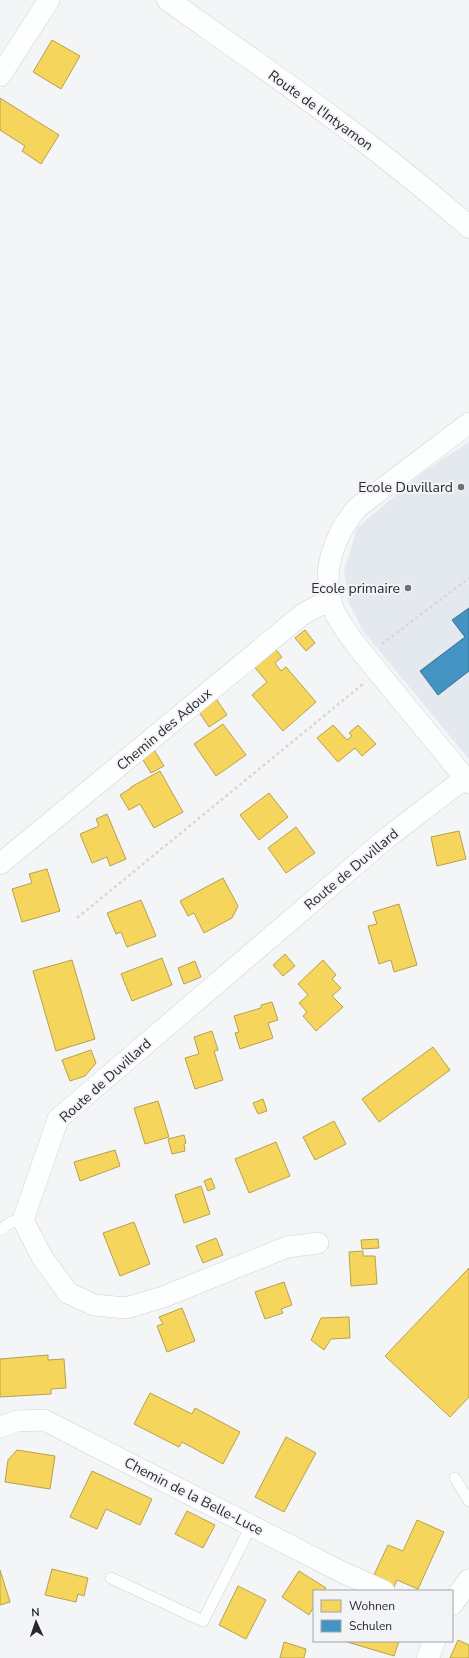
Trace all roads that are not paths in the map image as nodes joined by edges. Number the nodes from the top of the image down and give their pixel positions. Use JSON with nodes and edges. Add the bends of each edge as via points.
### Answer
{"nodes":[{"id":1,"x":48,"y":0,"type":"edge"},
{"id":2,"x":168,"y":0,"type":"edge"},
{"id":3,"x":0,"y":76,"type":"edge"},
{"id":4,"x":469,"y":227,"type":"edge"},
{"id":5,"x":469,"y":423,"type":"edge"},
{"id":6,"x":331,"y":599,"type":"junction"},
{"id":7,"x":467,"y":780,"type":"edge"},
{"id":8,"x":0,"y":864,"type":"edge"},
{"id":9,"x":23,"y":1220,"type":"junction"},
{"id":10,"x":0,"y":1230,"type":"edge"},
{"id":11,"x":318,"y":1243,"type":"dead end"},
{"id":12,"x":0,"y":1427,"type":"edge"},
{"id":13,"x":455,"y":1478,"type":"dead end"},
{"id":14,"x":469,"y":1501,"type":"edge"},
{"id":15,"x":251,"y":1526,"type":"junction"},
{"id":16,"x":111,"y":1578,"type":"dead end"},
{"id":17,"x":469,"y":1580,"type":"edge"},
{"id":18,"x":382,"y":1590,"type":"edge"},
{"id":19,"x":453,"y":1603,"type":"edge"},
{"id":20,"x":434,"y":1642,"type":"edge"},
{"id":21,"x":428,"y":1658,"type":"edge"}],
"edges":[{"from":1,"to":3,"type":"street"},
{"from":2,"to":4,"type":"main road","name":"Route de l'Intyamon","via":[[359,136]]},
{"from":5,"to":6,"type":"street","name":"Route de Duvillard","via":[[381,488],[348,518],[336,538],[330,562]]},
{"from":6,"to":7,"type":"street","name":"Route de Duvillard","via":[[340,622],[356,645]]},
{"from":6,"to":8,"type":"street","name":"Chemin des Adoux","via":[[303,614]]},
{"from":7,"to":9,"type":"street","name":"Route de Duvillard","via":[[388,837],[58,1118]]},
{"from":9,"to":10,"type":"lane","via":[[11,1222]]},
{"from":9,"to":11,"type":"street","via":[[42,1257],[68,1292],[94,1304],[126,1308],[163,1297],[287,1247]]},
{"from":12,"to":15,"type":"street","name":"Chemin de la Belle-Luce","via":[[17,1421],[44,1420]]},
{"from":13,"to":14,"type":"lane"},
{"from":15,"to":16,"type":"lane","via":[[203,1621]]},
{"from":15,"to":18,"type":"street","name":"Chemin de la Belle-Luce"},
{"from":17,"to":19,"type":"main road"},
{"from":20,"to":21,"type":"main road"}]}
